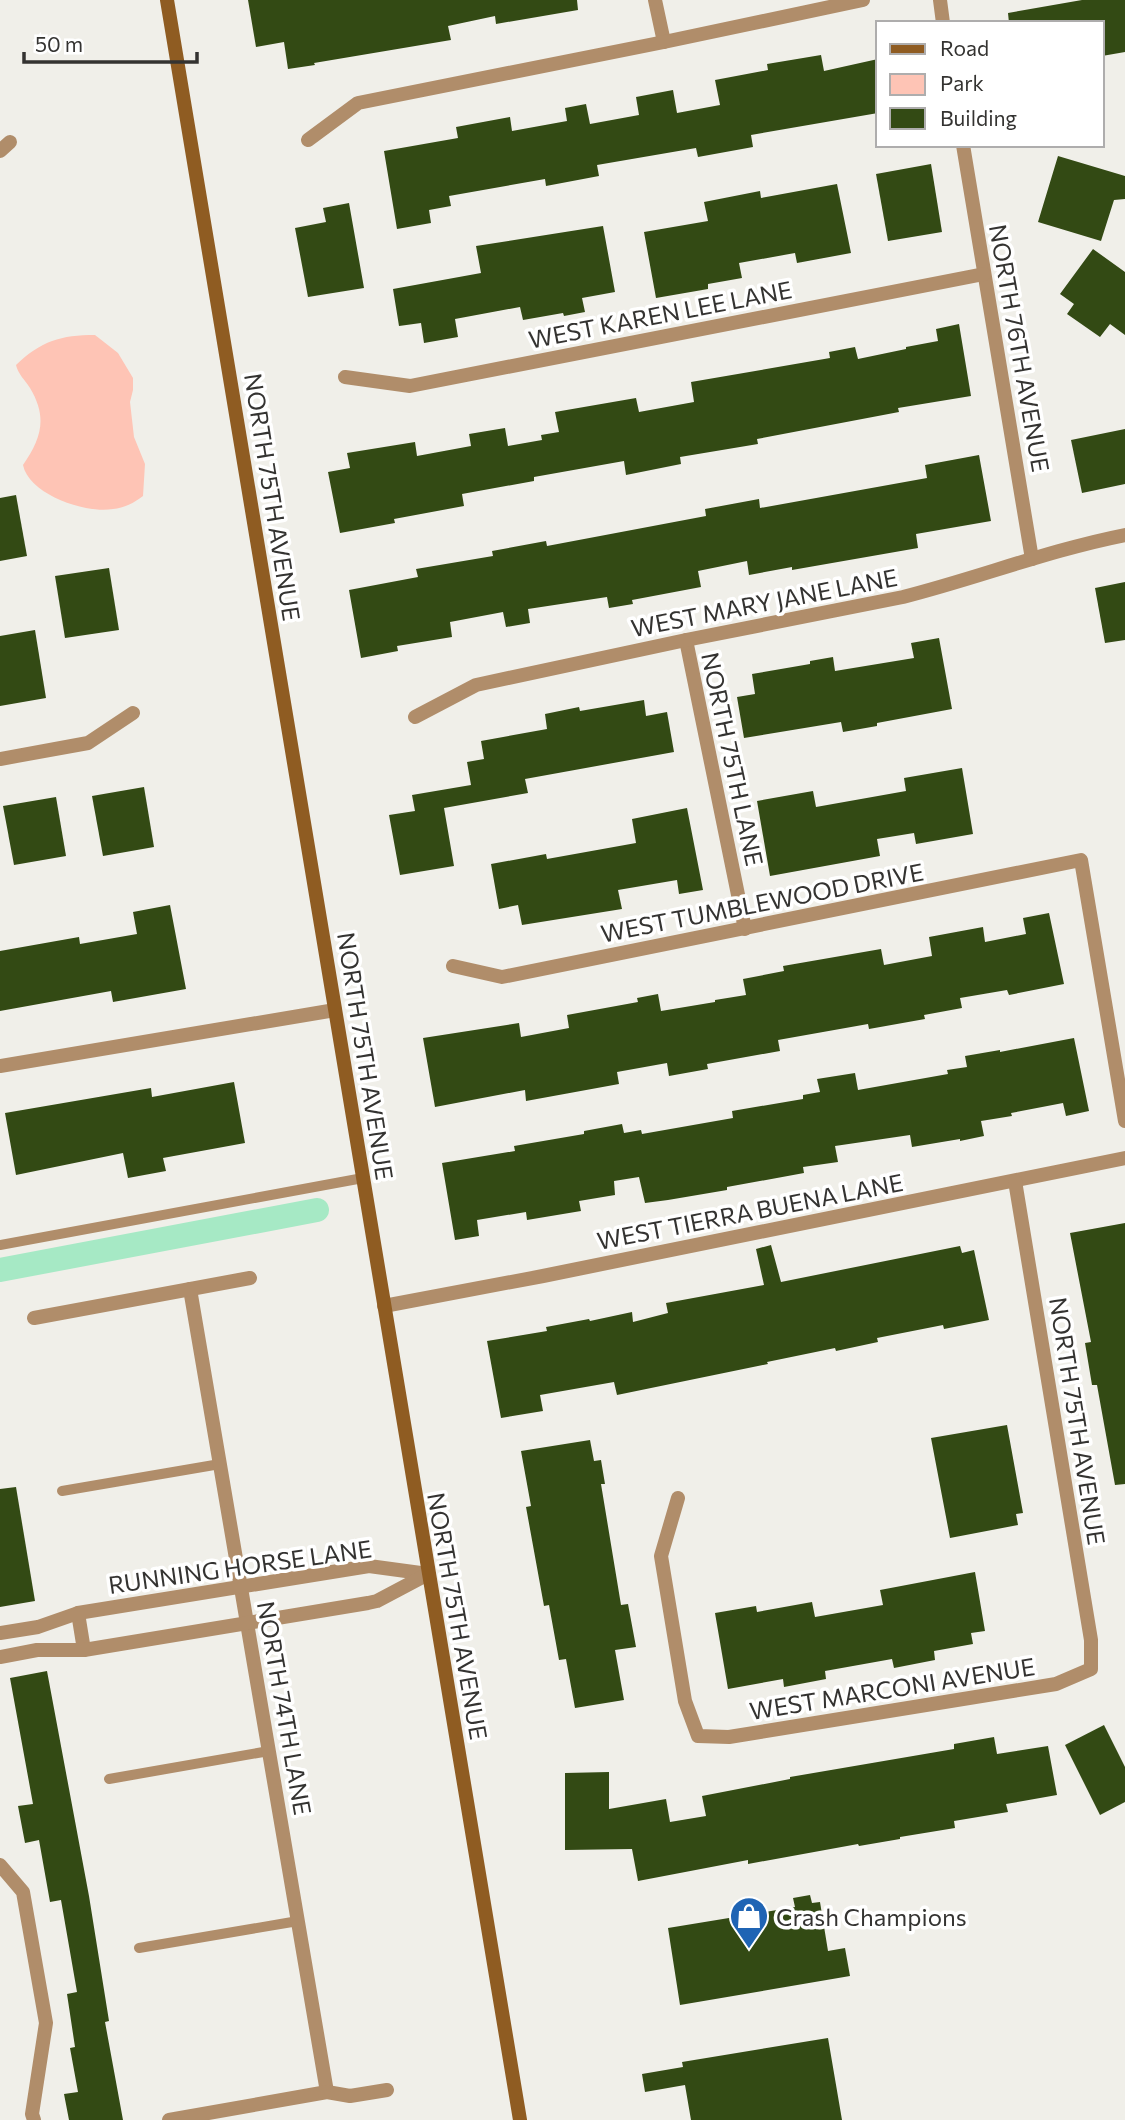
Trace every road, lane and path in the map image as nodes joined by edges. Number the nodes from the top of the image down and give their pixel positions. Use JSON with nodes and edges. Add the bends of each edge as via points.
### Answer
{"nodes":[{"id":1,"x":167,"y":0,"type":"edge"},
{"id":2,"x":655,"y":0,"type":"edge"},
{"id":3,"x":863,"y":0,"type":"edge"},
{"id":4,"x":940,"y":0,"type":"edge"},
{"id":5,"x":943,"y":21,"type":"edge"},
{"id":6,"x":664,"y":42,"type":"junction"},
{"id":7,"x":308,"y":140,"type":"dead end"},
{"id":8,"x":963,"y":147,"type":"edge"},
{"id":9,"x":984,"y":274,"type":"junction"},
{"id":10,"x":345,"y":377,"type":"dead end"},
{"id":11,"x":1125,"y":535,"type":"edge"},
{"id":12,"x":1032,"y":559,"type":"junction"},
{"id":13,"x":686,"y":640,"type":"junction"},
{"id":14,"x":133,"y":713,"type":"dead end"},
{"id":15,"x":415,"y":717,"type":"dead end"},
{"id":16,"x":0,"y":759,"type":"edge"},
{"id":17,"x":745,"y":929,"type":"junction"},
{"id":18,"x":453,"y":966,"type":"dead end"},
{"id":19,"x":335,"y":1010,"type":"junction"},
{"id":20,"x":0,"y":1066,"type":"edge"},
{"id":21,"x":1125,"y":1121,"type":"edge"},
{"id":22,"x":1125,"y":1158,"type":"edge"},
{"id":23,"x":363,"y":1178,"type":"junction"},
{"id":24,"x":1015,"y":1181,"type":"junction"},
{"id":25,"x":0,"y":1245,"type":"edge"},
{"id":26,"x":250,"y":1278,"type":"dead end"},
{"id":27,"x":190,"y":1289,"type":"junction"},
{"id":28,"x":384,"y":1306,"type":"junction"},
{"id":29,"x":34,"y":1318,"type":"dead end"},
{"id":30,"x":220,"y":1464,"type":"junction"},
{"id":31,"x":62,"y":1491,"type":"dead end"},
{"id":32,"x":678,"y":1498,"type":"dead end"},
{"id":33,"x":428,"y":1574,"type":"junction"},
{"id":34,"x":241,"y":1587,"type":"junction"},
{"id":35,"x":78,"y":1614,"type":"junction"},
{"id":36,"x":247,"y":1622,"type":"junction"},
{"id":37,"x":0,"y":1633,"type":"edge"},
{"id":38,"x":83,"y":1650,"type":"junction"},
{"id":39,"x":0,"y":1657,"type":"edge"},
{"id":40,"x":1091,"y":1669,"type":"joint"},
{"id":41,"x":269,"y":1751,"type":"junction"},
{"id":42,"x":109,"y":1779,"type":"dead end"},
{"id":43,"x":0,"y":1865,"type":"edge"},
{"id":44,"x":298,"y":1922,"type":"junction"},
{"id":45,"x":139,"y":1948,"type":"dead end"},
{"id":46,"x":387,"y":2090,"type":"dead end"},
{"id":47,"x":327,"y":2092,"type":"junction"},
{"id":48,"x":31,"y":2118,"type":"edge"},
{"id":49,"x":169,"y":2120,"type":"edge"},
{"id":50,"x":520,"y":2120,"type":"edge"}],
"edges":[{"from":1,"to":19,"type":"main road","name":"NORTH 75TH AVENUE"},
{"from":2,"to":6,"type":"street"},
{"from":3,"to":6,"type":"street"},
{"from":4,"to":5,"type":"street"},
{"from":6,"to":7,"type":"street","via":[[358,103]]},
{"from":8,"to":9,"type":"street","name":"NORTH 76TH AVENUE"},
{"from":9,"to":10,"type":"street","name":"WEST KAREN LEE LANE","via":[[410,386]]},
{"from":9,"to":12,"type":"street","name":"NORTH 76TH AVENUE"},
{"from":11,"to":12,"type":"street","name":"WEST MARY JANE LANE"},
{"from":12,"to":13,"type":"street","name":"WEST MARY JANE LANE","via":[[938,589]]},
{"from":13,"to":15,"type":"street","name":"WEST MARY JANE LANE","via":[[476,685]]},
{"from":13,"to":17,"type":"street","name":"NORTH 75TH LANE"},
{"from":14,"to":16,"type":"street","via":[[88,743]]},
{"from":17,"to":18,"type":"street","name":"WEST TUMBLEWOOD DRIVE","via":[[502,977]]},
{"from":17,"to":21,"type":"street","name":"WEST TUMBLEWOOD DRIVE","via":[[1081,860]]},
{"from":19,"to":20,"type":"street"},
{"from":19,"to":23,"type":"main road","name":"NORTH 75TH AVENUE"},
{"from":22,"to":24,"type":"street","name":"WEST TIERRA BUENA LANE"},
{"from":23,"to":25,"type":"lane"},
{"from":23,"to":28,"type":"main road","name":"NORTH 75TH AVENUE"},
{"from":24,"to":28,"type":"street","name":"WEST TIERRA BUENA LANE"},
{"from":24,"to":40,"type":"street","name":"NORTH 75TH AVENUE","via":[[1091,1640]]},
{"from":26,"to":27,"type":"street"},
{"from":27,"to":29,"type":"street"},
{"from":27,"to":30,"type":"street","name":"NORTH 74TH LANE"},
{"from":28,"to":33,"type":"main road","name":"NORTH 75TH AVENUE"},
{"from":30,"to":31,"type":"lane"},
{"from":30,"to":34,"type":"street","name":"NORTH 74TH LANE"},
{"from":32,"to":40,"type":"street","name":"WEST MARCONI AVENUE","via":[[661,1556],[685,1701],[698,1736],[729,1737],[1056,1684]]},
{"from":33,"to":34,"type":"street","name":"RUNNING HORSE LANE","via":[[369,1566]]},
{"from":33,"to":36,"type":"street","name":"RUNNING HORSE LANE","via":[[377,1601]]},
{"from":33,"to":50,"type":"main road","name":"NORTH 75TH AVENUE"},
{"from":34,"to":35,"type":"street","name":"RUNNING HORSE LANE"},
{"from":34,"to":36,"type":"street","name":"NORTH 74TH LANE"},
{"from":35,"to":37,"type":"street","name":"RUNNING HORSE LANE"},
{"from":35,"to":38,"type":"street"},
{"from":36,"to":38,"type":"street","name":"RUNNING HORSE LANE"},
{"from":36,"to":41,"type":"street","name":"NORTH 74TH LANE"},
{"from":38,"to":39,"type":"street","name":"RUNNING HORSE LANE","via":[[37,1650]]},
{"from":41,"to":42,"type":"lane"},
{"from":41,"to":44,"type":"street","name":"NORTH 74TH LANE"},
{"from":43,"to":48,"type":"street","via":[[23,1892],[46,2023]]},
{"from":44,"to":45,"type":"lane"},
{"from":44,"to":47,"type":"street","name":"NORTH 74TH LANE"},
{"from":46,"to":47,"type":"street","via":[[349,2096]]},
{"from":47,"to":49,"type":"street"}]}
